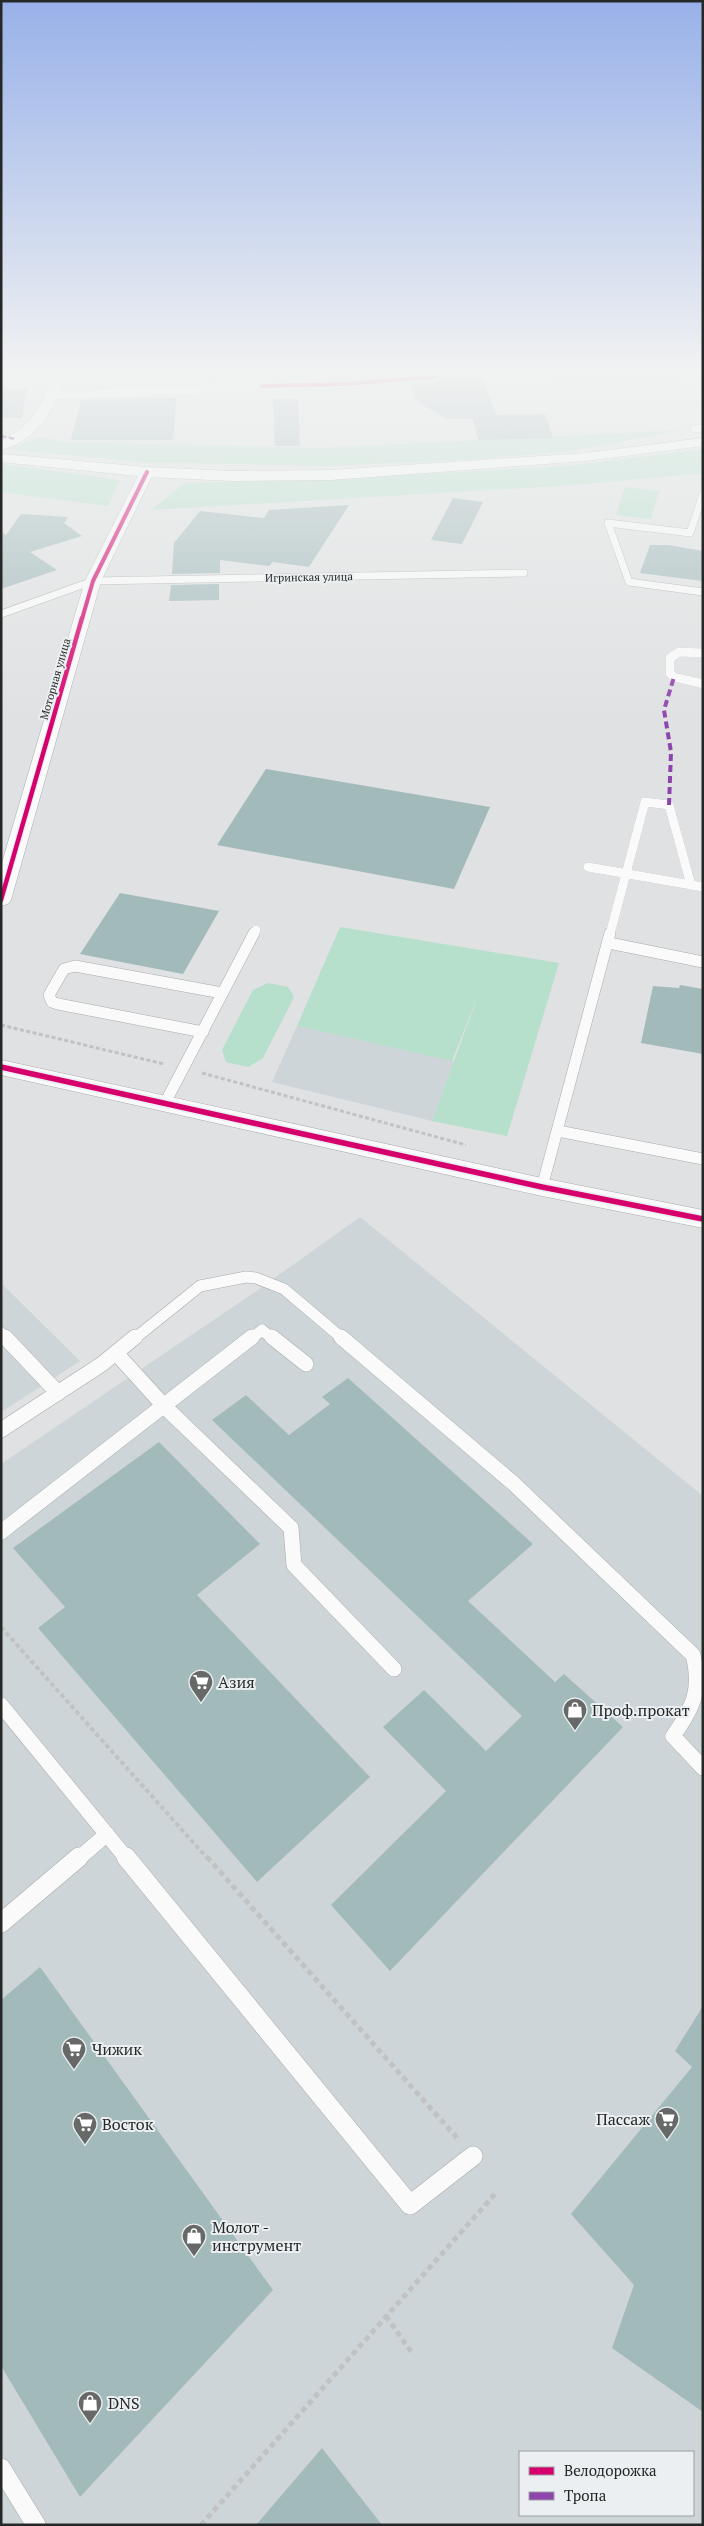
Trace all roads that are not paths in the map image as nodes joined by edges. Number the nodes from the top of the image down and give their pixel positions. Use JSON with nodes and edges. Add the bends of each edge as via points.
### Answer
{"nodes":[{"id":1,"x":137,"y":492,"type":"edge"},
{"id":2,"x":703,"y":494,"type":"edge"},
{"id":3,"x":524,"y":573,"type":"dead end"},
{"id":4,"x":94,"y":581,"type":"junction"},
{"id":5,"x":703,"y":592,"type":"edge"},
{"id":6,"x":1,"y":614,"type":"edge"},
{"id":7,"x":703,"y":653,"type":"edge"},
{"id":8,"x":703,"y":684,"type":"edge"},
{"id":9,"x":588,"y":867,"type":"dead end"},
{"id":10,"x":624,"y":874,"type":"junction"},
{"id":11,"x":691,"y":885,"type":"junction"},
{"id":12,"x":703,"y":887,"type":"edge"},
{"id":13,"x":1,"y":900,"type":"edge"},
{"id":14,"x":256,"y":930,"type":"dead end"},
{"id":15,"x":609,"y":943,"type":"junction"},
{"id":16,"x":703,"y":962,"type":"edge"},
{"id":17,"x":222,"y":992,"type":"junction"},
{"id":18,"x":203,"y":1032,"type":"junction"},
{"id":19,"x":1,"y":1067,"type":"edge"},
{"id":20,"x":165,"y":1103,"type":"junction"},
{"id":21,"x":558,"y":1131,"type":"junction"},
{"id":22,"x":703,"y":1159,"type":"edge"},
{"id":23,"x":542,"y":1187,"type":"junction"},
{"id":24,"x":703,"y":1219,"type":"edge"},
{"id":25,"x":1,"y":1333,"type":"edge"},
{"id":26,"x":116,"y":1353,"type":"junction"},
{"id":27,"x":306,"y":1364,"type":"dead end"},
{"id":28,"x":58,"y":1393,"type":"junction"},
{"id":29,"x":164,"y":1407,"type":"junction"},
{"id":30,"x":1,"y":1430,"type":"edge"},
{"id":31,"x":1,"y":1532,"type":"edge"},
{"id":32,"x":394,"y":1669,"type":"dead end"},
{"id":33,"x":702,"y":1670,"type":"edge"},
{"id":34,"x":1,"y":1705,"type":"edge"},
{"id":35,"x":703,"y":1768,"type":"edge"},
{"id":36,"x":107,"y":1834,"type":"junction"},
{"id":37,"x":1,"y":1922,"type":"edge"},
{"id":38,"x":473,"y":2156,"type":"road end"},
{"id":39,"x":1,"y":2468,"type":"edge"},
{"id":40,"x":36,"y":2525,"type":"edge"}],
"edges":[{"from":1,"to":4,"type":"street","name":"Моторная улица"},
{"from":2,"to":5,"type":"lane","via":[[690,533],[608,523],[629,582]]},
{"from":3,"to":4,"type":"lane","name":"Игринская улица"},
{"from":4,"to":6,"type":"lane","name":"Игринская улица"},
{"from":4,"to":13,"type":"street","name":"Моторная улица"},
{"from":7,"to":8,"type":"lane","via":[[679,652],[670,658],[669,667],[674,678]]},
{"from":9,"to":10,"type":"lane"},
{"from":10,"to":11,"type":"lane"},
{"from":10,"to":11,"type":"lane","via":[[645,802],[669,805]]},
{"from":10,"to":15,"type":"lane"},
{"from":11,"to":12,"type":"lane"},
{"from":14,"to":17,"type":"lane"},
{"from":15,"to":16,"type":"lane"},
{"from":15,"to":21,"type":"lane"},
{"from":17,"to":18,"type":"lane"},
{"from":17,"to":18,"type":"lane","via":[[75,966],[64,969],[49,995],[52,1002],[58,1004]]},
{"from":18,"to":20,"type":"lane"},
{"from":19,"to":20,"type":"street"},
{"from":20,"to":23,"type":"street"},
{"from":21,"to":22,"type":"lane"},
{"from":21,"to":23,"type":"lane"},
{"from":23,"to":24,"type":"street"},
{"from":25,"to":28,"type":"lane"},
{"from":26,"to":28,"type":"lane"},
{"from":26,"to":29,"type":"lane"},
{"from":26,"to":33,"type":"lane","via":[[200,1286],[246,1277],[284,1289],[513,1483],[693,1655]]},
{"from":27,"to":29,"type":"lane","via":[[262,1330]]},
{"from":28,"to":30,"type":"lane"},
{"from":29,"to":31,"type":"lane"},
{"from":29,"to":32,"type":"lane","via":[[292,1528],[294,1565]]},
{"from":33,"to":35,"type":"lane","via":[[701,1691],[696,1704],[672,1736]]},
{"from":34,"to":36,"type":"lane"},
{"from":36,"to":37,"type":"lane"},
{"from":36,"to":38,"type":"lane","via":[[410,2204]]},
{"from":39,"to":40,"type":"lane"}]}
